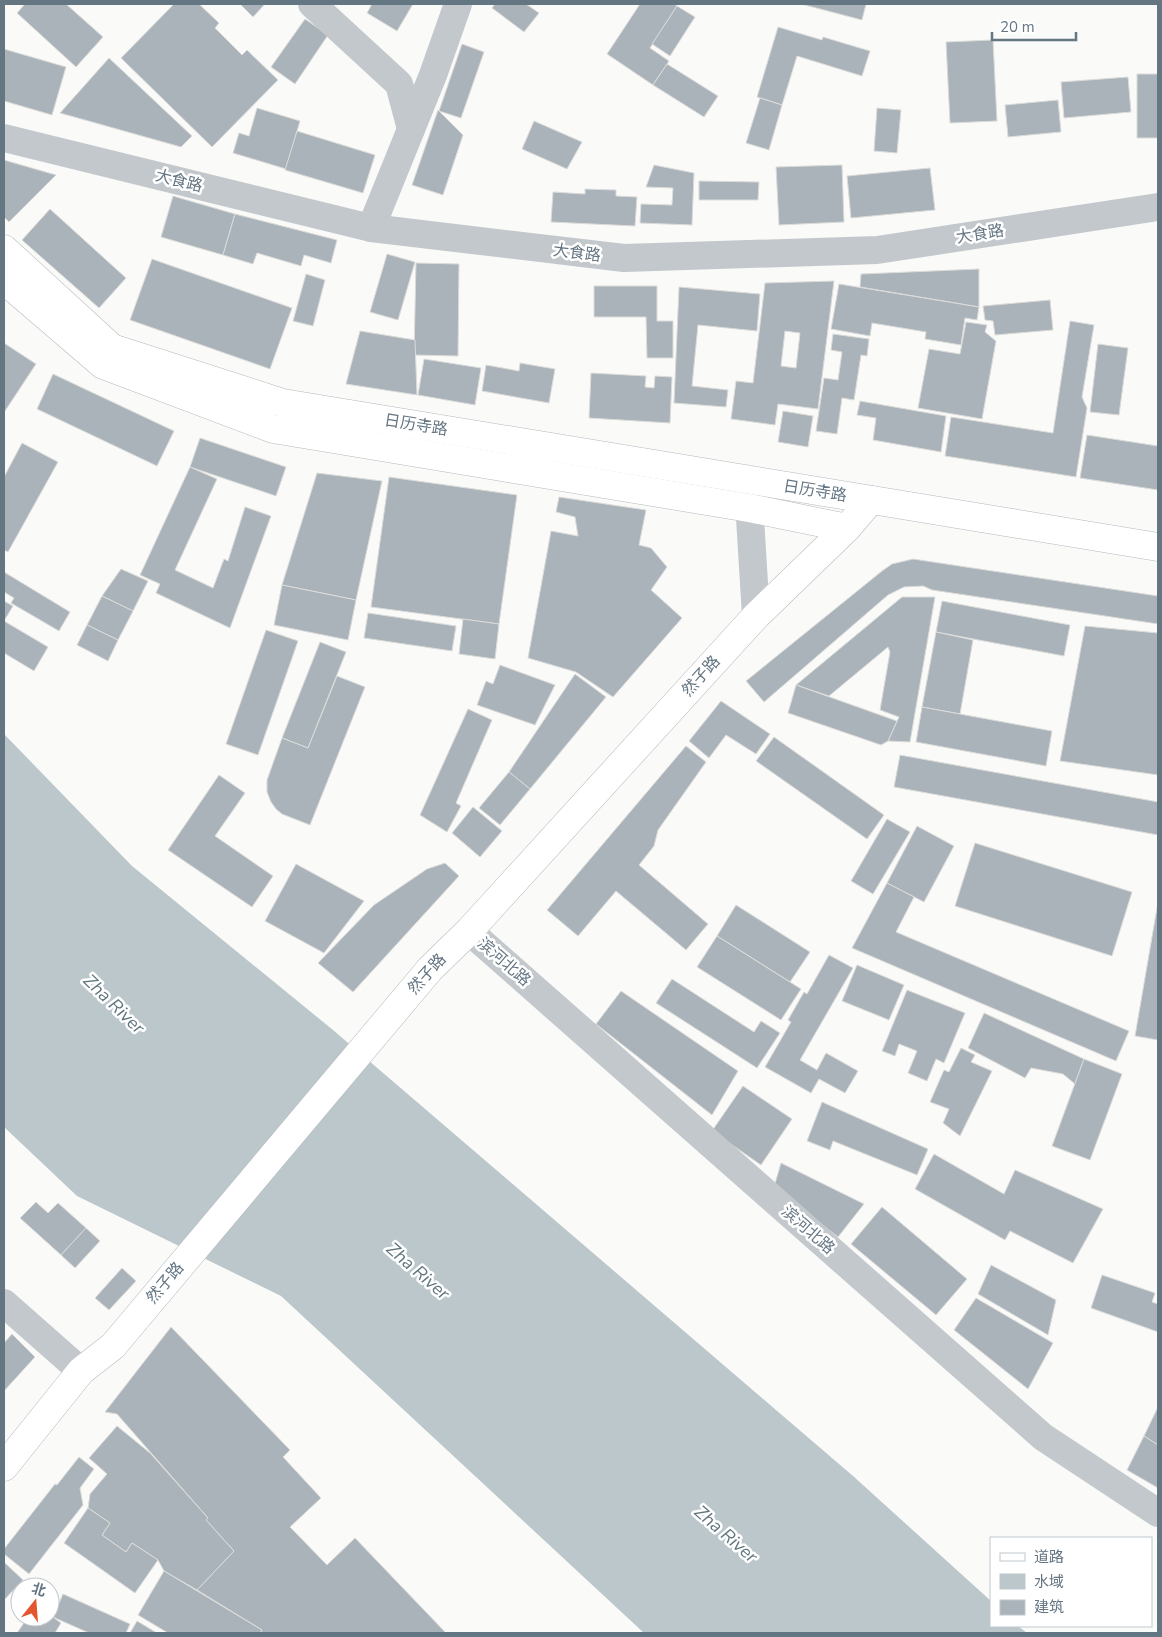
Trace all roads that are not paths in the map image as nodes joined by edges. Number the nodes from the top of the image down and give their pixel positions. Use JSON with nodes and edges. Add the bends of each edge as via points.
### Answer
{"nodes":[{"id":1,"x":312,"y":4,"type":"edge"},
{"id":2,"x":458,"y":4,"type":"edge"},
{"id":3,"x":411,"y":129,"type":"junction"},
{"id":4,"x":4,"y":138,"type":"edge"},
{"id":5,"x":1158,"y":207,"type":"edge"},
{"id":6,"x":371,"y":228,"type":"junction"},
{"id":7,"x":4,"y":249,"type":"edge"},
{"id":8,"x":4,"y":280,"type":"edge"},
{"id":9,"x":748,"y":481,"type":"junction"},
{"id":10,"x":871,"y":500,"type":"junction"},
{"id":11,"x":749,"y":508,"type":"junction"},
{"id":12,"x":847,"y":528,"type":"junction"},
{"id":13,"x":1158,"y":547,"type":"edge"},
{"id":14,"x":756,"y":616,"type":"junction"},
{"id":15,"x":469,"y":931,"type":"junction"},
{"id":16,"x":4,"y":1303,"type":"edge"},
{"id":17,"x":81,"y":1371,"type":"junction"},
{"id":18,"x":4,"y":1467,"type":"edge"},
{"id":19,"x":1158,"y":1513,"type":"edge"}],
"edges":[{"from":1,"to":3,"type":"street","via":[[399,84]]},
{"from":2,"to":3,"type":"street"},
{"from":3,"to":6,"type":"street"},
{"from":4,"to":6,"type":"street","name":"大食路"},
{"from":5,"to":6,"type":"street","name":"大食路","via":[[877,250],[624,258]]},
{"from":7,"to":9,"type":"main road","name":"日历寺路","via":[[112,348],[282,403]]},
{"from":8,"to":11,"type":"main road","name":"日历寺路","via":[[103,365],[274,429]]},
{"from":9,"to":10,"type":"main road","name":"日历寺路"},
{"from":9,"to":11,"type":"street"},
{"from":10,"to":12,"type":"main road","name":"然子路"},
{"from":10,"to":13,"type":"main road","name":"日历寺路"},
{"from":11,"to":12,"type":"main road","name":"日历寺路"},
{"from":11,"to":14,"type":"street"},
{"from":12,"to":14,"type":"main road","name":"然子路"},
{"from":14,"to":15,"type":"main road","name":"然子路"},
{"from":15,"to":17,"type":"main road","name":"然子路","via":[[430,969],[112,1346]]},
{"from":15,"to":19,"type":"street","name":"滨河北路","via":[[1043,1437]]},
{"from":16,"to":17,"type":"street"},
{"from":17,"to":18,"type":"main road","name":"然子路"}]}
